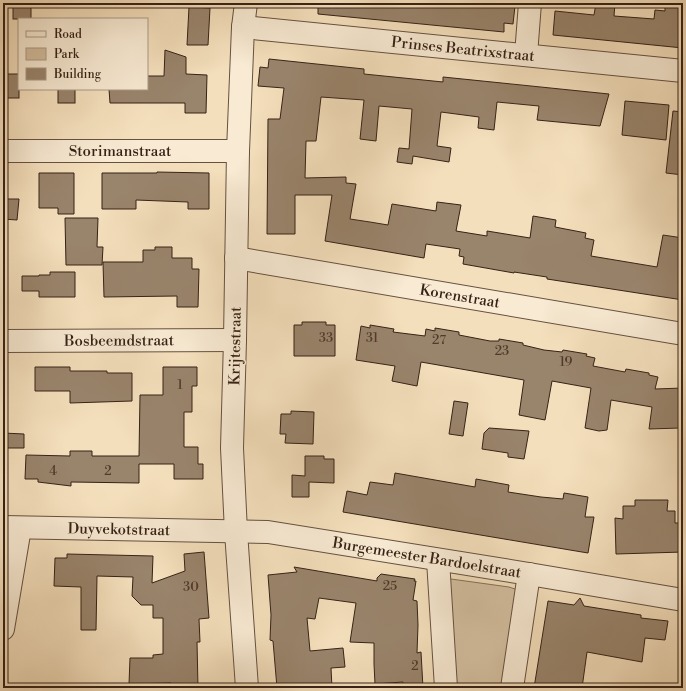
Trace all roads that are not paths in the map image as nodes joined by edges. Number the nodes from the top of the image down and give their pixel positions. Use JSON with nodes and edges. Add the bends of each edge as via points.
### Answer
{"nodes":[{"id":1,"x":246,"y":3,"type":"edge"},
{"id":2,"x":530,"y":3,"type":"edge"},
{"id":3,"x":243,"y":27,"type":"junction"},
{"id":4,"x":526,"y":55,"type":"junction"},
{"id":5,"x":683,"y":71,"type":"edge"},
{"id":6,"x":3,"y":151,"type":"edge"},
{"id":7,"x":238,"y":151,"type":"junction"},
{"id":8,"x":236,"y":258,"type":"junction"},
{"id":9,"x":683,"y":334,"type":"edge"},
{"id":10,"x":235,"y":340,"type":"junction"},
{"id":11,"x":3,"y":341,"type":"edge"},
{"id":12,"x":11,"y":528,"type":"edge"},
{"id":13,"x":236,"y":532,"type":"junction"},
{"id":14,"x":438,"y":560,"type":"junction"},
{"id":15,"x":529,"y":574,"type":"junction"},
{"id":16,"x":683,"y":587,"type":"edge"},
{"id":17,"x":618,"y":589,"type":"junction"},
{"id":18,"x":683,"y":600,"type":"edge"},
{"id":19,"x":3,"y":629,"type":"edge"},
{"id":20,"x":247,"y":688,"type":"edge"},
{"id":21,"x":446,"y":688,"type":"edge"},
{"id":22,"x":512,"y":688,"type":"edge"}],
"edges":[{"from":1,"to":3,"type":"street","name":"Krijtestraat"},
{"from":2,"to":4,"type":"street"},
{"from":3,"to":4,"type":"street","name":"Prinses Beatrixstraat"},
{"from":3,"to":7,"type":"street","name":"Krijtestraat"},
{"from":4,"to":5,"type":"street","name":"Prinses Beatrixstraat"},
{"from":6,"to":7,"type":"street","name":"Storimanstraat"},
{"from":7,"to":8,"type":"street","name":"Krijtestraat"},
{"from":8,"to":9,"type":"street","name":"Korenstraat"},
{"from":8,"to":10,"type":"street","name":"Krijtestraat"},
{"from":10,"to":11,"type":"street","name":"Bosbeemdstraat"},
{"from":10,"to":13,"type":"street","name":"Krijtestraat","via":[[232,448]]},
{"from":12,"to":13,"type":"street","name":"Duyvekotstraat"},
{"from":12,"to":19,"type":"street"},
{"from":13,"to":14,"type":"street","name":"Burgemeester Bardoelstraat","via":[[268,532]]},
{"from":13,"to":20,"type":"street","name":"Krijtestraat"},
{"from":14,"to":15,"type":"street","name":"Burgemeester Bardoelstraat"},
{"from":14,"to":21,"type":"street"},
{"from":15,"to":17,"type":"street","name":"Burgemeester Bardoelstraat"},
{"from":15,"to":22,"type":"street"},
{"from":16,"to":17,"type":"street","name":"Burgemeester Bardoelstraat"},
{"from":17,"to":18,"type":"street","name":"Burgemeester Bardoelstraat"}]}
